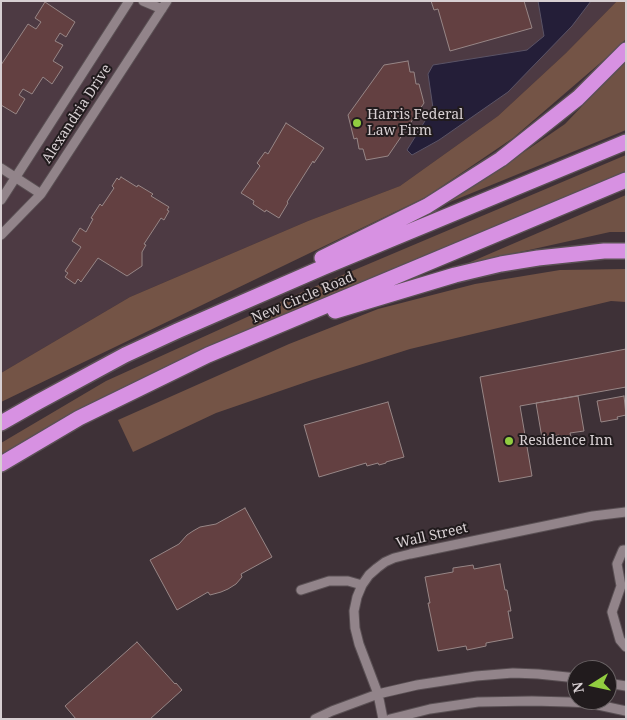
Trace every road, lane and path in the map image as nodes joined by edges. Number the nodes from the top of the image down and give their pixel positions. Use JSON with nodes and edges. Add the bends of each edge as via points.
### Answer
{"nodes":[{"id":1,"x":129,"y":1,"type":"edge"},
{"id":2,"x":144,"y":1,"type":"edge"},
{"id":3,"x":162,"y":4,"type":"edge"},
{"id":4,"x":626,"y":50,"type":"edge"},
{"id":5,"x":626,"y":142,"type":"edge"},
{"id":6,"x":1,"y":168,"type":"edge"},
{"id":7,"x":16,"y":178,"type":"junction"},
{"id":8,"x":626,"y":180,"type":"edge"},
{"id":9,"x":42,"y":194,"type":"junction"},
{"id":10,"x":1,"y":200,"type":"edge"},
{"id":11,"x":1,"y":235,"type":"edge"},
{"id":12,"x":626,"y":250,"type":"edge"},
{"id":13,"x":177,"y":331,"type":"junction"},
{"id":14,"x":243,"y":340,"type":"junction"},
{"id":15,"x":1,"y":424,"type":"edge"},
{"id":16,"x":1,"y":464,"type":"edge"},
{"id":17,"x":626,"y":512,"type":"edge"},
{"id":18,"x":626,"y":550,"type":"edge"},
{"id":19,"x":362,"y":585,"type":"junction"},
{"id":20,"x":301,"y":590,"type":"dead end"},
{"id":21,"x":626,"y":647,"type":"edge"},
{"id":22,"x":567,"y":677,"type":"edge"},
{"id":23,"x":378,"y":694,"type":"junction"},
{"id":24,"x":626,"y":711,"type":"edge"},
{"id":25,"x":315,"y":719,"type":"edge"},
{"id":26,"x":383,"y":719,"type":"edge"},
{"id":27,"x":390,"y":719,"type":"edge"}],
"edges":[{"from":1,"to":7,"type":"street","name":"Alexandria Drive"},
{"from":2,"to":3,"type":"street"},
{"from":3,"to":9,"type":"street","name":"Alexandria Drive"},
{"from":4,"to":13,"type":"highway","via":[[578,98],[501,159],[427,206]]},
{"from":5,"to":13,"type":"highway","name":"New Circle Road"},
{"from":6,"to":7,"type":"street"},
{"from":7,"to":9,"type":"street"},
{"from":7,"to":10,"type":"street","name":"Alexandria Drive"},
{"from":8,"to":14,"type":"highway","name":"New Circle Road"},
{"from":9,"to":11,"type":"street","name":"Alexandria Drive"},
{"from":12,"to":14,"type":"highway","via":[[538,258],[455,274]]},
{"from":13,"to":15,"type":"highway","name":"New Circle Road","via":[[125,355]]},
{"from":14,"to":16,"type":"highway","name":"New Circle Road","via":[[79,418]]},
{"from":17,"to":19,"type":"street","name":"Wall Street","via":[[394,558],[377,568]]},
{"from":18,"to":21,"type":"street","via":[[623,550],[617,564],[621,586],[612,612],[620,640]]},
{"from":19,"to":20,"type":"street","via":[[329,581]]},
{"from":19,"to":23,"type":"street","name":"Wall Street","via":[[354,611],[354,628]]},
{"from":22,"to":23,"type":"street","via":[[513,673],[476,676]]},
{"from":23,"to":25,"type":"street"},
{"from":23,"to":26,"type":"street","name":"Wall Street"},
{"from":24,"to":27,"type":"street","via":[[588,703],[478,702]]}]}
